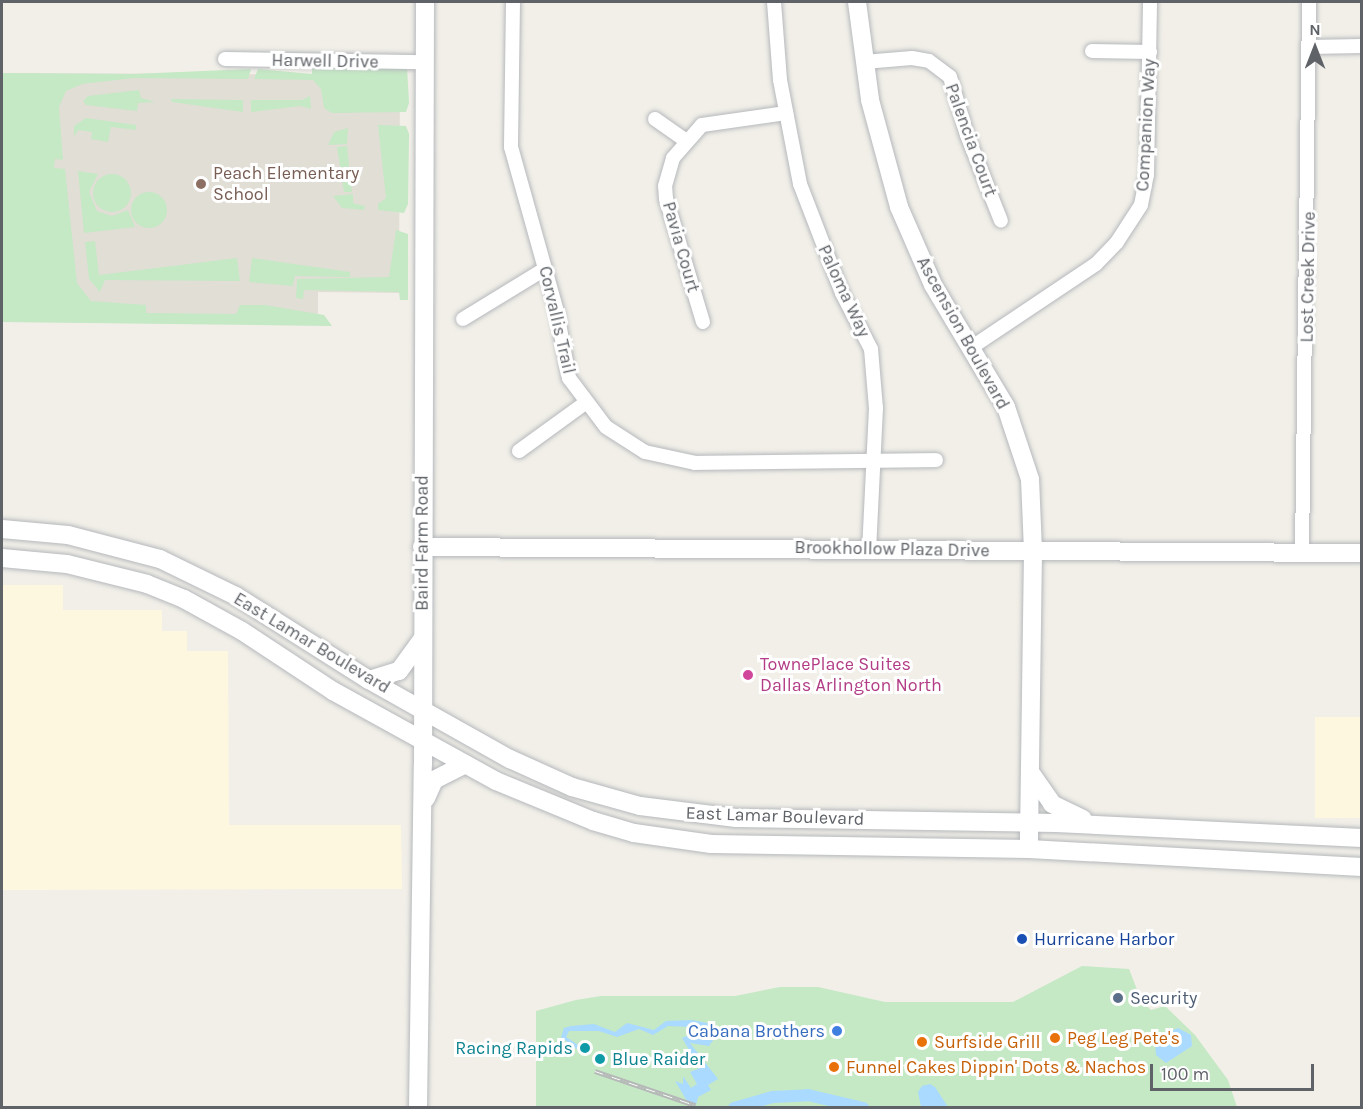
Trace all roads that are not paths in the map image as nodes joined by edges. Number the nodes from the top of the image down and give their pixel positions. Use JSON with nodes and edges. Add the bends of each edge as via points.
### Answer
{"nodes":[{"id":1,"x":425,"y":2,"type":"edge"},
{"id":2,"x":513,"y":2,"type":"edge"},
{"id":3,"x":774,"y":2,"type":"edge"},
{"id":4,"x":857,"y":2,"type":"edge"},
{"id":5,"x":1150,"y":2,"type":"edge"},
{"id":6,"x":1309,"y":2,"type":"edge"},
{"id":7,"x":1362,"y":46,"type":"edge"},
{"id":8,"x":1309,"y":47,"type":"junction"},
{"id":9,"x":1092,"y":51,"type":"dead end"},
{"id":10,"x":1150,"y":52,"type":"junction"},
{"id":11,"x":225,"y":59,"type":"dead end"},
{"id":12,"x":425,"y":62,"type":"junction"},
{"id":13,"x":864,"y":62,"type":"junction"},
{"id":14,"x":786,"y":113,"type":"junction"},
{"id":15,"x":655,"y":119,"type":"dead end"},
{"id":16,"x":685,"y":140,"type":"junction"},
{"id":17,"x":1001,"y":221,"type":"dead end"},
{"id":18,"x":545,"y":269,"type":"junction"},
{"id":19,"x":463,"y":319,"type":"dead end"},
{"id":20,"x":703,"y":322,"type":"dead end"},
{"id":21,"x":972,"y":347,"type":"junction"},
{"id":22,"x":585,"y":403,"type":"junction"},
{"id":23,"x":519,"y":451,"type":"dead end"},
{"id":24,"x":936,"y":460,"type":"dead end"},
{"id":25,"x":873,"y":462,"type":"junction"},
{"id":26,"x":2,"y":529,"type":"edge"},
{"id":27,"x":422,"y":548,"type":"junction"},
{"id":28,"x":869,"y":549,"type":"junction"},
{"id":29,"x":1033,"y":551,"type":"junction"},
{"id":30,"x":1302,"y":553,"type":"junction"},
{"id":31,"x":1362,"y":554,"type":"edge"},
{"id":32,"x":2,"y":558,"type":"edge"},
{"id":33,"x":160,"y":559,"type":"junction"},
{"id":34,"x":147,"y":584,"type":"junction"},
{"id":35,"x":423,"y":637,"type":"junction"},
{"id":36,"x":369,"y":680,"type":"junction"},
{"id":37,"x":423,"y":708,"type":"junction"},
{"id":38,"x":423,"y":740,"type":"junction"},
{"id":39,"x":465,"y":764,"type":"junction"},
{"id":40,"x":1030,"y":772,"type":"junction"},
{"id":41,"x":423,"y":809,"type":"junction"},
{"id":42,"x":713,"y":817,"type":"junction"},
{"id":43,"x":1029,"y":822,"type":"junction"},
{"id":44,"x":1108,"y":825,"type":"junction"},
{"id":45,"x":1362,"y":838,"type":"edge"},
{"id":46,"x":711,"y":844,"type":"junction"},
{"id":47,"x":1029,"y":849,"type":"junction"},
{"id":48,"x":1362,"y":867,"type":"edge"},
{"id":49,"x":418,"y":1107,"type":"edge"}],
"edges":[{"from":1,"to":12,"type":"main road","name":"Baird Farm Road"},
{"from":2,"to":18,"type":"street","name":"Corvallis Trail","via":[[511,147]]},
{"from":3,"to":14,"type":"street","name":"Paloma Way","via":[[776,50]]},
{"from":4,"to":13,"type":"main road","name":"Ascension Boulevard"},
{"from":5,"to":10,"type":"street","name":"Companion Way"},
{"from":6,"to":8,"type":"street","name":"Lost Creek Drive"},
{"from":7,"to":8,"type":"street"},
{"from":8,"to":30,"type":"street","name":"Lost Creek Drive"},
{"from":9,"to":10,"type":"street"},
{"from":10,"to":21,"type":"street","name":"Companion Way","via":[[1147,175],[1141,205],[1131,223],[1096,264]]},
{"from":11,"to":12,"type":"street","name":"Harwell Drive"},
{"from":12,"to":27,"type":"main road","name":"Baird Farm Road"},
{"from":13,"to":17,"type":"street","name":"Palencia Court","via":[[912,58],[929,61],[950,77],[967,135]]},
{"from":13,"to":21,"type":"main road","name":"Ascension Boulevard","via":[[885,164],[899,207],[933,285]]},
{"from":14,"to":16,"type":"street","name":"Pavia Court","via":[[713,121]]},
{"from":14,"to":25,"type":"street","name":"Paloma Way","via":[[800,184],[871,350],[875,375]]},
{"from":15,"to":16,"type":"street"},
{"from":16,"to":20,"type":"street","name":"Pavia Court","via":[[668,173],[666,199]]},
{"from":18,"to":19,"type":"street"},
{"from":18,"to":22,"type":"street","name":"Corvallis Trail","via":[[569,378]]},
{"from":21,"to":29,"type":"main road","name":"Ascension Boulevard","via":[[1006,407],[1024,454],[1030,479]]},
{"from":22,"to":23,"type":"street"},
{"from":22,"to":25,"type":"street","name":"Corvallis Trail","via":[[624,441],[668,459]]},
{"from":24,"to":25,"type":"street","name":"Corvallis Trail"},
{"from":25,"to":28,"type":"street","name":"Paloma Way"},
{"from":26,"to":33,"type":"main road","name":"East Lamar Boulevard","via":[[68,535]]},
{"from":27,"to":28,"type":"main road","name":"Brookhollow Plaza Drive"},
{"from":27,"to":35,"type":"main road","name":"Baird Farm Road"},
{"from":28,"to":29,"type":"main road","name":"Brookhollow Plaza Drive"},
{"from":29,"to":30,"type":"main road","name":"Brookhollow Plaza Drive"},
{"from":29,"to":40,"type":"main road","name":"Ascension Boulevard"},
{"from":30,"to":31,"type":"main road","name":"Brookhollow Plaza Drive"},
{"from":32,"to":34,"type":"main road","name":"East Lamar Boulevard","via":[[67,564]]},
{"from":33,"to":34,"type":"main road"},
{"from":33,"to":36,"type":"main road","name":"East Lamar Boulevard","via":[[236,596]]},
{"from":34,"to":38,"type":"main road","name":"East Lamar Boulevard","via":[[242,631],[333,691]]},
{"from":35,"to":36,"type":"main road","via":[[399,671]]},
{"from":35,"to":37,"type":"main road","name":"Baird Farm Road"},
{"from":36,"to":37,"type":"main road","name":"East Lamar Boulevard"},
{"from":37,"to":38,"type":"main road","name":"Baird Farm Road"},
{"from":37,"to":42,"type":"main road","name":"East Lamar Boulevard","via":[[510,759],[572,787],[640,806]]},
{"from":38,"to":39,"type":"main road","name":"East Lamar Boulevard"},
{"from":38,"to":41,"type":"main road","name":"Baird Farm Road"},
{"from":39,"to":41,"type":"main road","via":[[434,780]]},
{"from":39,"to":46,"type":"main road","name":"East Lamar Boulevard","via":[[513,790],[593,821],[669,839]]},
{"from":40,"to":43,"type":"main road","name":"Ascension Boulevard"},
{"from":40,"to":44,"type":"main road","via":[[1052,804],[1068,815]]},
{"from":41,"to":49,"type":"main road","name":"Baird Farm Road"},
{"from":42,"to":43,"type":"main road","name":"East Lamar Boulevard"},
{"from":42,"to":46,"type":"main road"},
{"from":43,"to":44,"type":"main road","name":"East Lamar Boulevard"},
{"from":43,"to":47,"type":"main road","name":"Ascension Boulevard"},
{"from":44,"to":45,"type":"main road","name":"East Lamar Boulevard"},
{"from":46,"to":47,"type":"main road","name":"East Lamar Boulevard"},
{"from":47,"to":48,"type":"main road","name":"East Lamar Boulevard"}]}
